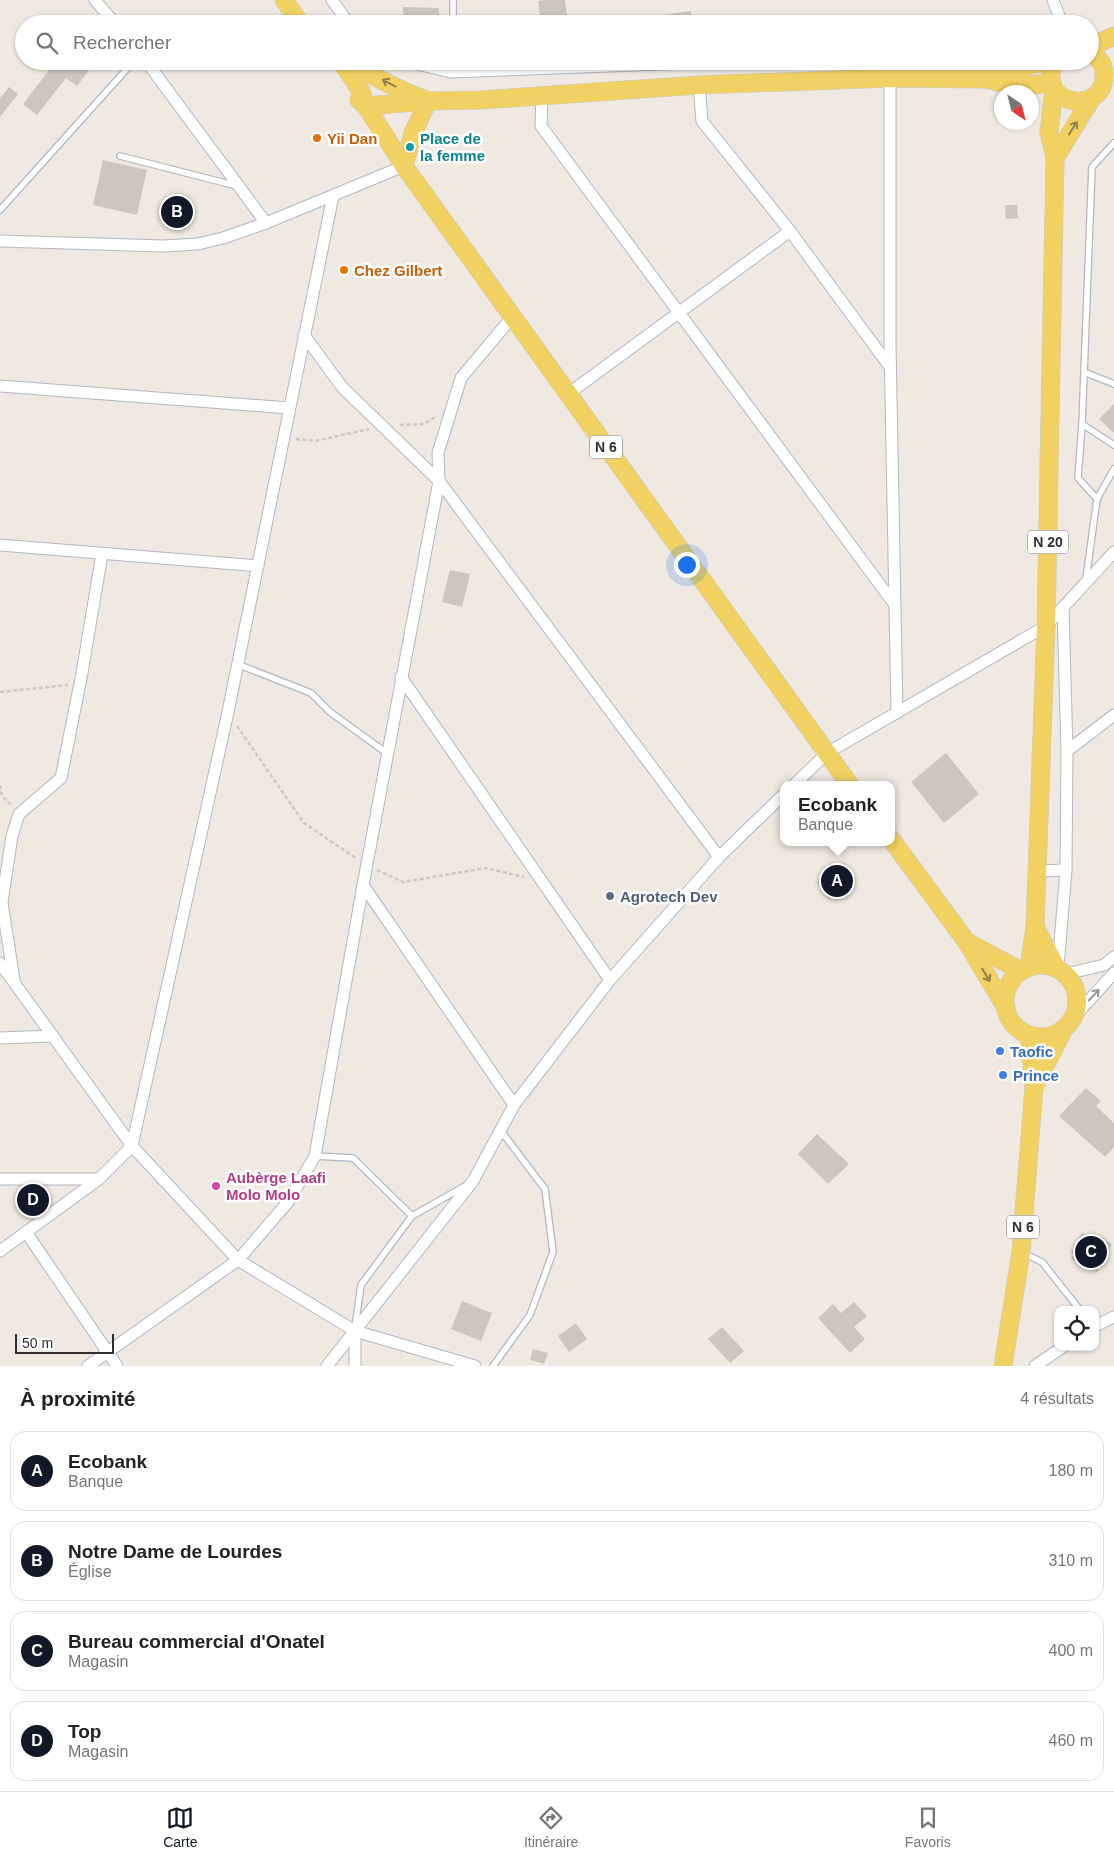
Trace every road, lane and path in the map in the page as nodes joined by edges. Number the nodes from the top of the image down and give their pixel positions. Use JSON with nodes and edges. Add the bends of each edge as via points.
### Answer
{"nodes":[{"id":1,"x":96,"y":0,"type":"edge"},
{"id":2,"x":284,"y":0,"type":"edge"},
{"id":3,"x":297,"y":0,"type":"edge"},
{"id":4,"x":332,"y":0,"type":"edge"},
{"id":5,"x":452,"y":0,"type":"edge"},
{"id":6,"x":1053,"y":0,"type":"edge"},
{"id":7,"x":108,"y":15,"type":"edge"},
{"id":8,"x":295,"y":15,"type":"edge"},
{"id":9,"x":308,"y":15,"type":"edge"},
{"id":10,"x":343,"y":15,"type":"edge"},
{"id":11,"x":453,"y":15,"type":"edge"},
{"id":12,"x":1059,"y":15,"type":"edge"},
{"id":13,"x":1114,"y":36,"type":"edge"},
{"id":14,"x":1099,"y":43,"type":"edge"},
{"id":15,"x":1099,"y":59,"type":"edge"},
{"id":16,"x":126,"y":70,"type":"edge"},
{"id":17,"x":153,"y":70,"type":"edge"},
{"id":18,"x":335,"y":70,"type":"edge"},
{"id":19,"x":347,"y":70,"type":"edge"},
{"id":20,"x":364,"y":70,"type":"edge"},
{"id":21,"x":950,"y":70,"type":"edge"},
{"id":22,"x":1015,"y":70,"type":"edge"},
{"id":23,"x":1051,"y":70,"type":"edge"},
{"id":24,"x":1109,"y":72,"type":"edge"},
{"id":25,"x":890,"y":78,"type":"junction"},
{"id":26,"x":965,"y":79,"type":"junction"},
{"id":27,"x":985,"y":79,"type":"junction"},
{"id":28,"x":699,"y":85,"type":"junction"},
{"id":29,"x":1053,"y":86,"type":"junction"},
{"id":30,"x":542,"y":96,"type":"junction"},
{"id":31,"x":1092,"y":98,"type":"junction"},
{"id":32,"x":428,"y":101,"type":"junction"},
{"id":33,"x":366,"y":106,"type":"junction"},
{"id":34,"x":1114,"y":143,"type":"edge"},
{"id":35,"x":120,"y":156,"type":"dead end"},
{"id":36,"x":1055,"y":158,"type":"junction"},
{"id":37,"x":404,"y":166,"type":"junction"},
{"id":38,"x":240,"y":187,"type":"junction"},
{"id":39,"x":333,"y":196,"type":"junction"},
{"id":40,"x":0,"y":210,"type":"edge"},
{"id":41,"x":266,"y":223,"type":"junction"},
{"id":42,"x":790,"y":231,"type":"junction"},
{"id":43,"x":0,"y":241,"type":"edge"},
{"id":44,"x":679,"y":313,"type":"junction"},
{"id":45,"x":513,"y":316,"type":"junction"},
{"id":46,"x":304,"y":335,"type":"junction"},
{"id":47,"x":890,"y":367,"type":"junction"},
{"id":48,"x":1084,"y":372,"type":"junction"},
{"id":49,"x":1113,"y":382,"type":"edge"},
{"id":50,"x":0,"y":386,"type":"edge"},
{"id":51,"x":568,"y":394,"type":"junction"},
{"id":52,"x":289,"y":408,"type":"junction"},
{"id":53,"x":1082,"y":424,"type":"junction"},
{"id":54,"x":1114,"y":445,"type":"edge"},
{"id":55,"x":1114,"y":469,"type":"edge"},
{"id":56,"x":439,"y":481,"type":"junction"},
{"id":57,"x":1097,"y":499,"type":"junction"},
{"id":58,"x":0,"y":545,"type":"edge"},
{"id":59,"x":1114,"y":552,"type":"edge"},
{"id":60,"x":102,"y":554,"type":"junction"},
{"id":61,"x":258,"y":566,"type":"junction"},
{"id":62,"x":1085,"y":584,"type":"junction"},
{"id":63,"x":895,"y":605,"type":"junction"},
{"id":64,"x":1063,"y":608,"type":"junction"},
{"id":65,"x":1046,"y":626,"type":"junction"},
{"id":66,"x":238,"y":664,"type":"junction"},
{"id":67,"x":82,"y":673,"type":"junction"},
{"id":68,"x":401,"y":677,"type":"junction"},
{"id":69,"x":0,"y":692,"type":"edge"},
{"id":70,"x":897,"y":713,"type":"junction"},
{"id":71,"x":1114,"y":715,"type":"edge"},
{"id":72,"x":1067,"y":751,"type":"junction"},
{"id":73,"x":827,"y":753,"type":"junction"},
{"id":74,"x":388,"y":754,"type":"junction"},
{"id":75,"x":798,"y":781,"type":"edge"},
{"id":76,"x":847,"y":781,"type":"edge"},
{"id":77,"x":0,"y":785,"type":"edge"},
{"id":78,"x":780,"y":798,"type":"edge"},
{"id":79,"x":20,"y":814,"type":"junction"},
{"id":80,"x":6,"y":835,"type":"edge"},
{"id":81,"x":895,"y":844,"type":"edge"},
{"id":82,"x":719,"y":858,"type":"junction"},
{"id":83,"x":1066,"y":870,"type":"junction"},
{"id":84,"x":1036,"y":872,"type":"junction"},
{"id":85,"x":363,"y":885,"type":"junction"},
{"id":86,"x":1035,"y":927,"type":"junction"},
{"id":87,"x":966,"y":941,"type":"junction"},
{"id":88,"x":1114,"y":957,"type":"edge"},
{"id":89,"x":0,"y":963,"type":"edge"},
{"id":90,"x":1025,"y":969,"type":"junction"},
{"id":91,"x":1062,"y":971,"type":"junction"},
{"id":92,"x":1114,"y":973,"type":"edge"},
{"id":93,"x":610,"y":980,"type":"junction"},
{"id":94,"x":14,"y":982,"type":"junction"},
{"id":95,"x":1006,"y":1008,"type":"junction"},
{"id":96,"x":1069,"y":1023,"type":"junction"},
{"id":97,"x":1029,"y":1035,"type":"junction"},
{"id":98,"x":53,"y":1036,"type":"junction"},
{"id":99,"x":0,"y":1038,"type":"edge"},
{"id":100,"x":1034,"y":1088,"type":"junction"},
{"id":101,"x":514,"y":1104,"type":"junction"},
{"id":102,"x":500,"y":1129,"type":"junction"},
{"id":103,"x":132,"y":1146,"type":"junction"},
{"id":104,"x":315,"y":1156,"type":"junction"},
{"id":105,"x":0,"y":1179,"type":"edge"},
{"id":106,"x":99,"y":1179,"type":"junction"},
{"id":107,"x":473,"y":1181,"type":"junction"},
{"id":108,"x":412,"y":1216,"type":"junction"},
{"id":109,"x":26,"y":1232,"type":"junction"},
{"id":110,"x":0,"y":1251,"type":"edge"},
{"id":111,"x":1021,"y":1252,"type":"junction"},
{"id":112,"x":238,"y":1260,"type":"junction"},
{"id":113,"x":1077,"y":1306,"type":"edge"},
{"id":114,"x":1114,"y":1317,"type":"edge"},
{"id":115,"x":1099,"y":1324,"type":"edge"},
{"id":116,"x":355,"y":1331,"type":"junction"},
{"id":117,"x":1056,"y":1351,"type":"edge"},
{"id":118,"x":108,"y":1352,"type":"junction"},
{"id":119,"x":88,"y":1366,"type":"edge"},
{"id":120,"x":117,"y":1366,"type":"edge"},
{"id":121,"x":327,"y":1366,"type":"edge"},
{"id":122,"x":355,"y":1366,"type":"edge"},
{"id":123,"x":476,"y":1366,"type":"edge"},
{"id":124,"x":493,"y":1366,"type":"edge"},
{"id":125,"x":1003,"y":1366,"type":"edge"},
{"id":126,"x":1035,"y":1366,"type":"edge"}],
"edges":[{"from":1,"to":7,"type":"street"},
{"from":2,"to":8,"type":"main road"},
{"from":3,"to":9,"type":"main road"},
{"from":4,"to":10,"type":"street"},
{"from":5,"to":11,"type":"lane"},
{"from":6,"to":12,"type":"street"},
{"from":13,"to":14,"type":"main road"},
{"from":15,"to":24,"type":"main road"},
{"from":16,"to":40,"type":"lane"},
{"from":17,"to":38,"type":"street"},
{"from":18,"to":33,"type":"main road","number":"N 6","via":[[353,95]]},
{"from":19,"to":33,"type":"main road","number":"N 6","via":[[361,90]]},
{"from":32,"to":20,"type":"main road","one_way":true},
{"from":21,"to":26,"type":"street"},
{"from":22,"to":27,"type":"main road"},
{"from":23,"to":29,"type":"main road","number":"N 20"},
{"from":24,"to":31,"type":"main road"},
{"from":25,"to":26,"type":"main road"},
{"from":25,"to":28,"type":"main road"},
{"from":25,"to":47,"type":"street"},
{"from":26,"to":27,"type":"main road"},
{"from":27,"to":29,"type":"main road"},
{"from":28,"to":30,"type":"main road"},
{"from":28,"to":42,"type":"street","via":[[702,121]]},
{"from":29,"to":31,"type":"main road","via":[[1071,101]]},
{"from":29,"to":36,"type":"main road","number":"N 20","via":[[1049,133]]},
{"from":30,"to":32,"type":"main road"},
{"from":30,"to":44,"type":"street","via":[[541,126]]},
{"from":36,"to":31,"type":"main road","one_way":true},
{"from":32,"to":33,"type":"main road"},
{"from":32,"to":37,"type":"main road","via":[[413,133]]},
{"from":33,"to":37,"type":"main road","number":"N 6"},
{"from":34,"to":48,"type":"lane","via":[[1092,167]]},
{"from":35,"to":38,"type":"lane"},
{"from":36,"to":65,"type":"main road","number":"N 20"},
{"from":37,"to":39,"type":"street"},
{"from":37,"to":45,"type":"main road","number":"N 6"},
{"from":38,"to":41,"type":"street"},
{"from":39,"to":41,"type":"street"},
{"from":39,"to":46,"type":"street"},
{"from":41,"to":43,"type":"street","via":[[198,244],[162,246]]},
{"from":42,"to":44,"type":"street"},
{"from":42,"to":47,"type":"street"},
{"from":44,"to":51,"type":"street"},
{"from":44,"to":63,"type":"street"},
{"from":45,"to":51,"type":"main road","number":"N 6"},
{"from":45,"to":56,"type":"street","via":[[461,378],[438,453]]},
{"from":46,"to":52,"type":"street"},
{"from":46,"to":56,"type":"street","via":[[342,387]]},
{"from":47,"to":63,"type":"street"},
{"from":48,"to":49,"type":"lane"},
{"from":48,"to":53,"type":"lane"},
{"from":50,"to":52,"type":"street"},
{"from":51,"to":73,"type":"main road","number":"N 6"},
{"from":52,"to":61,"type":"street"},
{"from":53,"to":54,"type":"lane"},
{"from":53,"to":57,"type":"lane","via":[[1078,478]]},
{"from":55,"to":57,"type":"lane"},
{"from":56,"to":68,"type":"street"},
{"from":56,"to":82,"type":"street"},
{"from":57,"to":62,"type":"lane"},
{"from":58,"to":60,"type":"street"},
{"from":59,"to":62,"type":"street"},
{"from":60,"to":61,"type":"street"},
{"from":60,"to":67,"type":"street"},
{"from":61,"to":66,"type":"street"},
{"from":62,"to":64,"type":"street"},
{"from":63,"to":70,"type":"street"},
{"from":64,"to":65,"type":"street"},
{"from":64,"to":72,"type":"street"},
{"from":65,"to":70,"type":"street"},
{"from":65,"to":84,"type":"main road","number":"N 20"},
{"from":66,"to":74,"type":"lane","via":[[311,693],[330,712]]},
{"from":66,"to":103,"type":"street"},
{"from":67,"to":69,"type":"path","via":[[69,685]]},
{"from":67,"to":79,"type":"street","via":[[61,778]]},
{"from":68,"to":74,"type":"street"},
{"from":68,"to":93,"type":"street"},
{"from":70,"to":73,"type":"street"},
{"from":71,"to":72,"type":"street"},
{"from":72,"to":83,"type":"street"},
{"from":73,"to":75,"type":"street"},
{"from":73,"to":76,"type":"main road","number":"N 6"},
{"from":74,"to":85,"type":"street"},
{"from":77,"to":79,"type":"path","via":[[2,796]]},
{"from":78,"to":82,"type":"street"},
{"from":79,"to":80,"type":"street"},
{"from":80,"to":94,"type":"street","via":[[2,902]]},
{"from":81,"to":87,"type":"main road"},
{"from":82,"to":93,"type":"street"},
{"from":83,"to":84,"type":"street"},
{"from":83,"to":91,"type":"street"},
{"from":84,"to":86,"type":"main road","number":"N 20"},
{"from":85,"to":101,"type":"street"},
{"from":85,"to":104,"type":"street"},
{"from":86,"to":90,"type":"main road","number":"N 20"},
{"from":86,"to":91,"type":"main road","number":"N 20"},
{"from":87,"to":90,"type":"main road"},
{"from":87,"to":95,"type":"main road","one_way":true},
{"from":88,"to":91,"type":"street","via":[[1104,965]]},
{"from":89,"to":94,"type":"street"},
{"from":90,"to":91,"type":"main road","via":[[1044,965]]},
{"from":90,"to":95,"type":"main road","number":"N 20","via":[[1013,978],[1008,987]]},
{"from":91,"to":96,"type":"main road","number":"N 20","via":[[1077,993],[1078,1005]]},
{"from":96,"to":92,"type":"street","one_way":true},
{"from":93,"to":101,"type":"street"},
{"from":94,"to":98,"type":"street"},
{"from":95,"to":97,"type":"main road","via":[[1010,1020]]},
{"from":96,"to":97,"type":"main road","via":[[1053,1035]]},
{"from":96,"to":100,"type":"main road","number":"N 6"},
{"from":97,"to":100,"type":"main road","number":"N 6"},
{"from":98,"to":99,"type":"street"},
{"from":98,"to":103,"type":"street"},
{"from":100,"to":111,"type":"main road","number":"N 6"},
{"from":101,"to":102,"type":"street"},
{"from":102,"to":107,"type":"street"},
{"from":102,"to":124,"type":"lane","via":[[545,1189],[553,1252],[530,1314]]},
{"from":103,"to":106,"type":"street"},
{"from":103,"to":112,"type":"street"},
{"from":104,"to":108,"type":"lane","via":[[353,1158]]},
{"from":104,"to":112,"type":"street","via":[[288,1202]]},
{"from":105,"to":106,"type":"street"},
{"from":106,"to":109,"type":"street"},
{"from":107,"to":108,"type":"lane"},
{"from":107,"to":116,"type":"street"},
{"from":108,"to":116,"type":"lane","via":[[361,1285]]},
{"from":109,"to":110,"type":"street"},
{"from":109,"to":118,"type":"street"},
{"from":111,"to":113,"type":"lane","via":[[1042,1262]]},
{"from":111,"to":125,"type":"main road","number":"N 6"},
{"from":112,"to":116,"type":"street"},
{"from":112,"to":118,"type":"street"},
{"from":114,"to":115,"type":"street"},
{"from":116,"to":121,"type":"street"},
{"from":116,"to":122,"type":"street"},
{"from":116,"to":123,"type":"street"},
{"from":117,"to":126,"type":"street"},
{"from":118,"to":119,"type":"street"},
{"from":118,"to":120,"type":"street"}]}
